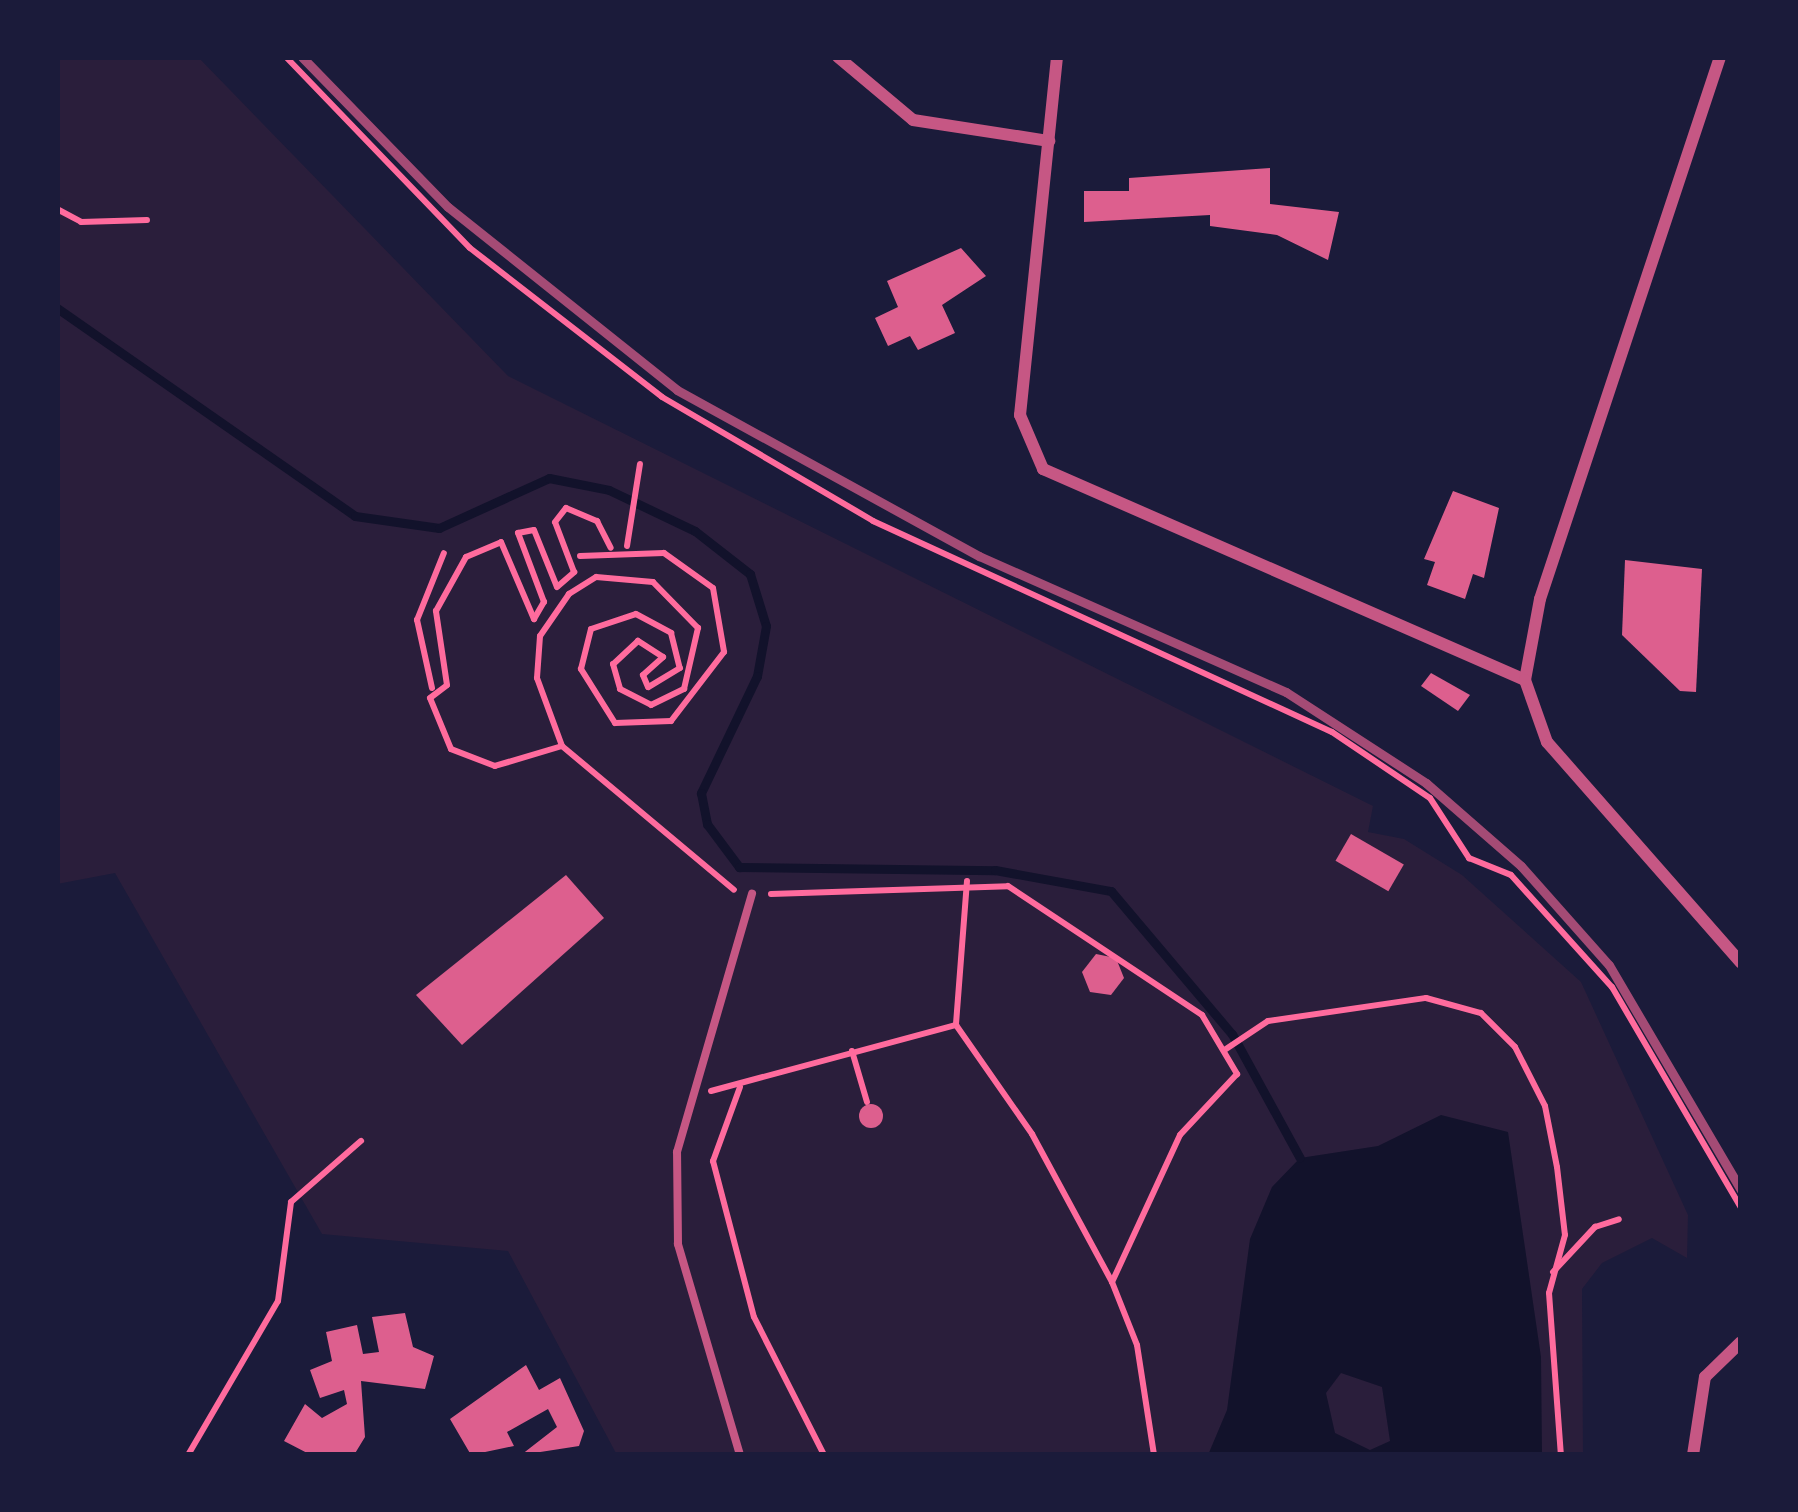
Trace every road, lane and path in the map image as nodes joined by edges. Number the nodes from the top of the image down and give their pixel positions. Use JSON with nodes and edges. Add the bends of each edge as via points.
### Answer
{"nodes":[{"id":1,"x":286,"y":57,"type":"edge"},
{"id":2,"x":838,"y":57,"type":"edge"},
{"id":3,"x":1057,"y":57,"type":"edge"},
{"id":4,"x":1720,"y":57,"type":"edge"},
{"id":5,"x":1049,"y":141,"type":"junction"},
{"id":6,"x":57,"y":209,"type":"edge"},
{"id":7,"x":147,"y":220,"type":"dead end"},
{"id":8,"x":640,"y":464,"type":"dead end"},
{"id":9,"x":627,"y":546,"type":"junction"},
{"id":10,"x":611,"y":548,"type":"junction"},
{"id":11,"x":444,"y":553,"type":"dead end"},
{"id":12,"x":580,"y":556,"type":"dead end"},
{"id":13,"x":1525,"y":680,"type":"junction"},
{"id":14,"x":432,"y":688,"type":"junction"},
{"id":15,"x":562,"y":746,"type":"junction"},
{"id":16,"x":968,"y":880,"type":"junction"},
{"id":17,"x":752,"y":894,"type":"junction"},
{"id":18,"x":1741,"y":963,"type":"edge"},
{"id":19,"x":956,"y":1025,"type":"junction"},
{"id":20,"x":1226,"y":1049,"type":"junction"},
{"id":21,"x":852,"y":1051,"type":"junction"},
{"id":22,"x":740,"y":1087,"type":"junction"},
{"id":23,"x":689,"y":1094,"type":"junction"},
{"id":24,"x":867,"y":1102,"type":"dead end"},
{"id":25,"x":361,"y":1141,"type":"dead end"},
{"id":26,"x":1741,"y":1208,"type":"edge"},
{"id":27,"x":1619,"y":1219,"type":"dead end"},
{"id":28,"x":1551,"y":1274,"type":"junction"},
{"id":29,"x":1112,"y":1282,"type":"junction"},
{"id":30,"x":1741,"y":1342,"type":"edge"},
{"id":31,"x":188,"y":1455,"type":"edge"},
{"id":32,"x":740,"y":1455,"type":"edge"},
{"id":33,"x":824,"y":1455,"type":"edge"},
{"id":34,"x":1154,"y":1455,"type":"edge"},
{"id":35,"x":1561,"y":1455,"type":"edge"},
{"id":36,"x":1693,"y":1455,"type":"edge"}],
"edges":[{"from":1,"to":26,"type":"path","via":[[470,248],[662,398],[873,521],[1332,732],[1430,799],[1469,858],[1511,875],[1612,987]]},
{"from":2,"to":5,"type":"street","via":[[913,120]]},
{"from":3,"to":5,"type":"street"},
{"from":4,"to":13,"type":"street","via":[[1540,599]]},
{"from":5,"to":13,"type":"street","via":[[1020,415],[1043,469]]},
{"from":6,"to":7,"type":"path","via":[[81,222]]},
{"from":8,"to":9,"type":"path"},
{"from":9,"to":10,"type":"path"},
{"from":9,"to":15,"type":"path","via":[[664,553],[713,588],[724,652],[671,722],[615,723],[586,691],[591,628],[636,614],[671,633],[682,659],[663,687],[642,680],[664,664],[647,641],[613,664],[620,688],[651,706],[684,689],[698,628],[652,582],[583,584],[548,616],[537,649],[542,705]]},
{"from":10,"to":12,"type":"path"},
{"from":10,"to":14,"type":"path","via":[[597,521],[566,508],[556,522],[574,572],[557,586],[534,530],[518,533],[544,602],[533,619],[501,542],[466,557],[436,611],[447,686]]},
{"from":11,"to":14,"type":"path","via":[[417,620]]},
{"from":13,"to":18,"type":"street","via":[[1558,757]]},
{"from":14,"to":15,"type":"path","via":[[439,732],[469,760],[495,766]]},
{"from":15,"to":17,"type":"path","via":[[717,886]]},
{"from":16,"to":17,"type":"path","via":[[869,895]]},
{"from":16,"to":19,"type":"path"},
{"from":16,"to":20,"type":"path","via":[[1008,886],[1114,947],[1202,1015]]},
{"from":17,"to":23,"type":"lane"},
{"from":19,"to":21,"type":"path"},
{"from":19,"to":29,"type":"path","via":[[1032,1135]]},
{"from":20,"to":28,"type":"path","via":[[1268,1022],[1339,1006],[1426,998],[1481,1013],[1532,1069],[1545,1106],[1564,1235]]},
{"from":20,"to":29,"type":"path","via":[[1237,1074],[1180,1135]]},
{"from":21,"to":22,"type":"path"},
{"from":21,"to":24,"type":"path"},
{"from":22,"to":23,"type":"path"},
{"from":22,"to":33,"type":"path","via":[[713,1161],[754,1316]]},
{"from":23,"to":32,"type":"lane","via":[[678,1244]]},
{"from":25,"to":31,"type":"path","via":[[291,1202],[278,1300]]},
{"from":27,"to":28,"type":"path","via":[[1595,1227]]},
{"from":28,"to":35,"type":"path"},
{"from":29,"to":34,"type":"path","via":[[1137,1345]]},
{"from":30,"to":36,"type":"street","via":[[1705,1377]]}]}
